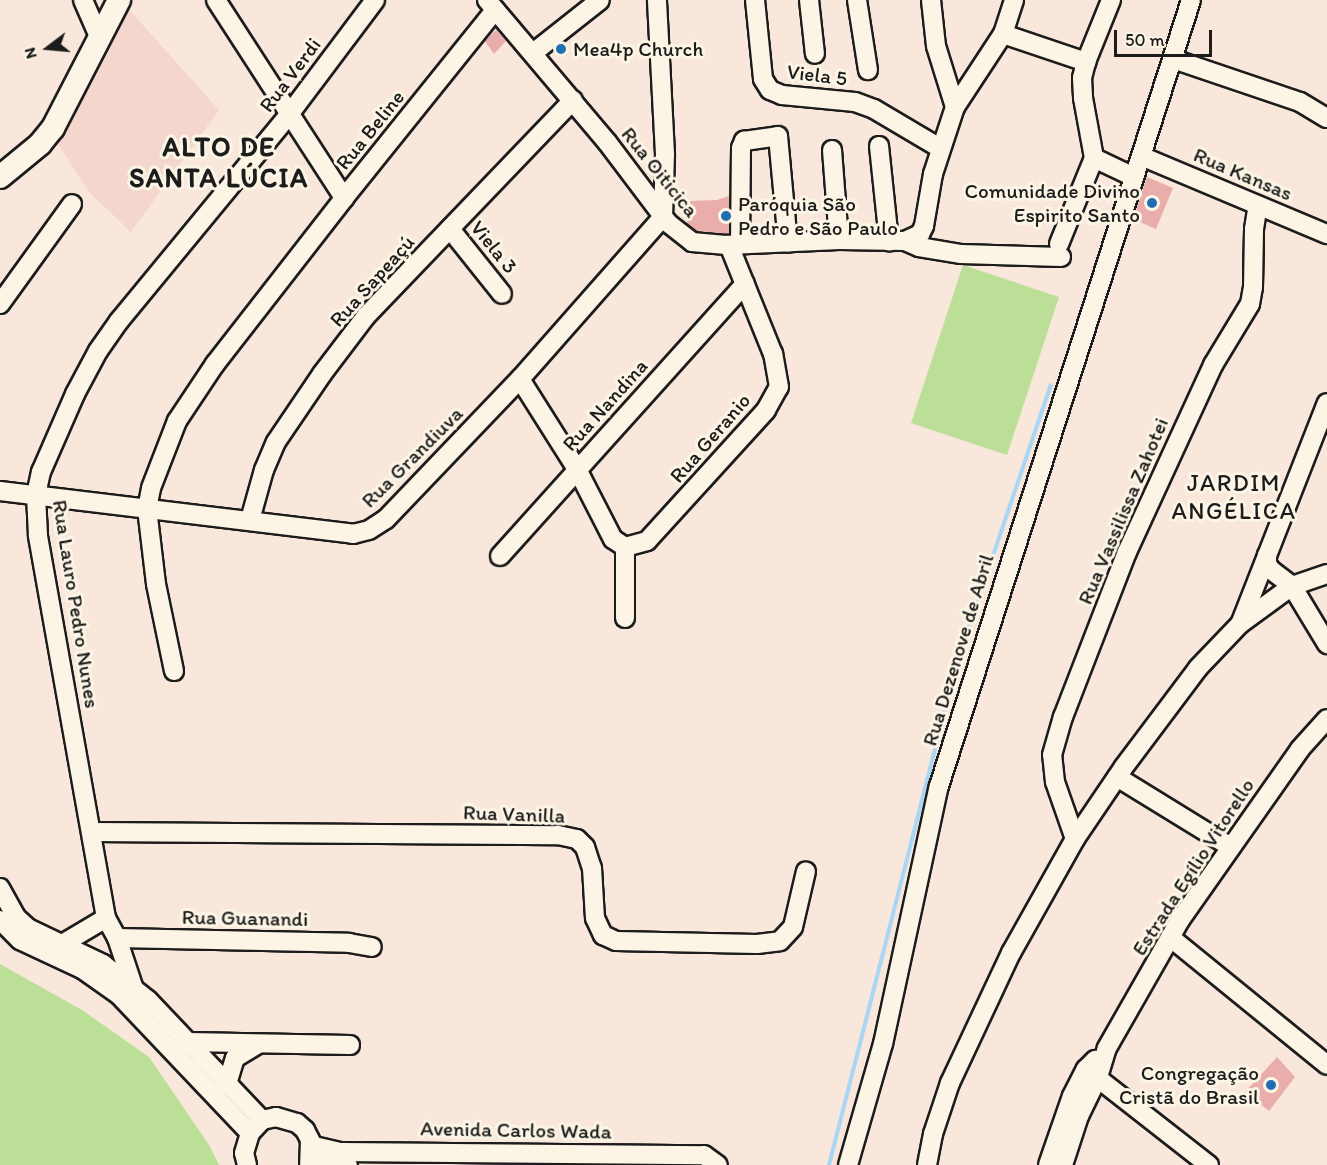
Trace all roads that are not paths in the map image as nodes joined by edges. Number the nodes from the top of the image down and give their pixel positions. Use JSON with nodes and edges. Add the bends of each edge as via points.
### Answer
{"nodes":[{"id":1,"x":83,"y":0,"type":"edge"},
{"id":2,"x":119,"y":0,"type":"edge"},
{"id":3,"x":216,"y":0,"type":"edge"},
{"id":4,"x":375,"y":0,"type":"edge"},
{"id":5,"x":600,"y":0,"type":"edge"},
{"id":6,"x":657,"y":0,"type":"edge"},
{"id":7,"x":755,"y":0,"type":"edge"},
{"id":8,"x":809,"y":0,"type":"edge"},
{"id":9,"x":857,"y":0,"type":"edge"},
{"id":10,"x":931,"y":0,"type":"edge"},
{"id":11,"x":1014,"y":0,"type":"edge"},
{"id":12,"x":1111,"y":0,"type":"edge"},
{"id":13,"x":1191,"y":0,"type":"edge"},
{"id":14,"x":491,"y":5,"type":"edge"},
{"id":15,"x":1003,"y":34,"type":"junction"},
{"id":16,"x":100,"y":39,"type":"junction"},
{"id":17,"x":533,"y":53,"type":"junction"},
{"id":18,"x":815,"y":54,"type":"dead end"},
{"id":19,"x":1173,"y":59,"type":"junction"},
{"id":20,"x":1086,"y":62,"type":"junction"},
{"id":21,"x":868,"y":70,"type":"dead end"},
{"id":22,"x":573,"y":100,"type":"junction"},
{"id":23,"x":955,"y":107,"type":"junction"},
{"id":24,"x":288,"y":116,"type":"junction"},
{"id":25,"x":1327,"y":118,"type":"edge"},
{"id":26,"x":879,"y":146,"type":"dead end"},
{"id":27,"x":940,"y":148,"type":"junction"},
{"id":28,"x":832,"y":150,"type":"dead end"},
{"id":29,"x":1141,"y":156,"type":"junction"},
{"id":30,"x":1094,"y":158,"type":"junction"},
{"id":31,"x":0,"y":177,"type":"edge"},
{"id":32,"x":1134,"y":177,"type":"junction"},
{"id":33,"x":344,"y":198,"type":"junction"},
{"id":34,"x":72,"y":204,"type":"dead end"},
{"id":35,"x":1258,"y":205,"type":"junction"},
{"id":36,"x":663,"y":217,"type":"junction"},
{"id":37,"x":450,"y":229,"type":"junction"},
{"id":38,"x":1327,"y":234,"type":"edge"},
{"id":39,"x":839,"y":240,"type":"junction"},
{"id":40,"x":897,"y":241,"type":"junction"},
{"id":41,"x":788,"y":243,"type":"junction"},
{"id":42,"x":735,"y":245,"type":"junction"},
{"id":43,"x":745,"y":284,"type":"junction"},
{"id":44,"x":146,"y":287,"type":"joint"},
{"id":45,"x":502,"y":294,"type":"dead end"},
{"id":46,"x":0,"y":304,"type":"edge"},
{"id":47,"x":520,"y":379,"type":"junction"},
{"id":48,"x":1327,"y":403,"type":"edge"},
{"id":49,"x":577,"y":469,"type":"junction"},
{"id":50,"x":0,"y":491,"type":"edge"},
{"id":51,"x":36,"y":495,"type":"junction"},
{"id":52,"x":147,"y":508,"type":"junction"},
{"id":53,"x":250,"y":520,"type":"junction"},
{"id":54,"x":625,"y":547,"type":"junction"},
{"id":55,"x":1267,"y":555,"type":"junction"},
{"id":56,"x":500,"y":556,"type":"dead end"},
{"id":57,"x":1327,"y":574,"type":"edge"},
{"id":58,"x":1292,"y":586,"type":"junction"},
{"id":59,"x":625,"y":618,"type":"dead end"},
{"id":60,"x":1240,"y":624,"type":"junction"},
{"id":61,"x":1327,"y":644,"type":"edge"},
{"id":62,"x":174,"y":671,"type":"dead end"},
{"id":63,"x":1327,"y":719,"type":"edge"},
{"id":64,"x":1117,"y":777,"type":"junction"},
{"id":65,"x":92,"y":832,"type":"junction"},
{"id":66,"x":1075,"y":839,"type":"junction"},
{"id":67,"x":1229,"y":846,"type":"junction"},
{"id":68,"x":806,"y":871,"type":"dead end"},
{"id":69,"x":0,"y":888,"type":"edge"},
{"id":70,"x":106,"y":918,"type":"junction"},
{"id":71,"x":0,"y":920,"type":"edge"},
{"id":72,"x":117,"y":938,"type":"junction"},
{"id":73,"x":1171,"y":938,"type":"junction"},
{"id":74,"x":64,"y":943,"type":"junction"},
{"id":75,"x":372,"y":947,"type":"dead end"},
{"id":76,"x":133,"y":986,"type":"junction"},
{"id":77,"x":188,"y":1042,"type":"junction"},
{"id":78,"x":260,"y":1043,"type":"junction"},
{"id":79,"x":350,"y":1045,"type":"dead end"},
{"id":80,"x":1327,"y":1065,"type":"edge"},
{"id":81,"x":1092,"y":1073,"type":"junction"},
{"id":82,"x":227,"y":1084,"type":"junction"},
{"id":83,"x":256,"y":1126,"type":"junction"},
{"id":84,"x":310,"y":1158,"type":"edge"},
{"id":85,"x":712,"y":1163,"type":"edge"},
{"id":86,"x":247,"y":1165,"type":"edge"},
{"id":87,"x":348,"y":1165,"type":"edge"},
{"id":88,"x":848,"y":1165,"type":"edge"},
{"id":89,"x":927,"y":1165,"type":"edge"},
{"id":90,"x":1048,"y":1165,"type":"edge"},
{"id":91,"x":1063,"y":1165,"type":"edge"},
{"id":92,"x":1209,"y":1165,"type":"edge"}],
"edges":[{"from":1,"to":16,"type":"street"},
{"from":2,"to":16,"type":"main road"},
{"from":3,"to":24,"type":"street"},
{"from":4,"to":24,"type":"street","name":"Rua Verdi"},
{"from":5,"to":17,"type":"street"},
{"from":6,"to":36,"type":"street","via":[[665,154]]},
{"from":7,"to":27,"type":"street","name":"Viela 5","via":[[763,80],[770,90],[782,95],[855,102]]},
{"from":8,"to":18,"type":"street"},
{"from":9,"to":21,"type":"street"},
{"from":10,"to":23,"type":"street","via":[[936,46]]},
{"from":11,"to":15,"type":"street"},
{"from":12,"to":20,"type":"street"},
{"from":13,"to":19,"type":"street","name":"Rua Dezenove de Abril"},
{"from":14,"to":17,"type":"street","name":"Rua Oiticica"},
{"from":14,"to":33,"type":"street","name":"Rua Beline"},
{"from":15,"to":20,"type":"street"},
{"from":15,"to":23,"type":"street"},
{"from":16,"to":31,"type":"main road","via":[[53,128],[32,152]]},
{"from":17,"to":22,"type":"street","name":"Rua Oiticica"},
{"from":19,"to":25,"type":"street","via":[[1300,102]]},
{"from":19,"to":29,"type":"street","name":"Rua Dezenove de Abril"},
{"from":20,"to":30,"type":"street","via":[[1083,98]]},
{"from":22,"to":36,"type":"street","name":"Rua Oiticica"},
{"from":22,"to":37,"type":"street","name":"Rua Sapeaçú"},
{"from":23,"to":27,"type":"street"},
{"from":24,"to":33,"type":"street"},
{"from":24,"to":44,"type":"street","name":"Rua Verdi"},
{"from":26,"to":40,"type":"street"},
{"from":27,"to":40,"type":"street","via":[[924,226],[920,234]]},
{"from":28,"to":39,"type":"street"},
{"from":29,"to":32,"type":"street","name":"Rua Dezenove de Abril"},
{"from":29,"to":35,"type":"street","name":"Rua Kansas"},
{"from":30,"to":32,"type":"street"},
{"from":30,"to":40,"type":"street","name":"Rua Oiticica","via":[[1060,250],[961,254]]},
{"from":32,"to":88,"type":"street","name":"Rua Dezenove de Abril","via":[[939,786],[882,1044]]},
{"from":33,"to":52,"type":"street","name":"Rua Beline","via":[[215,364],[177,421]]},
{"from":34,"to":46,"type":"street"},
{"from":35,"to":38,"type":"street","name":"Rua Kansas"},
{"from":35,"to":66,"type":"street","name":"Rua Vassilissa Zahotei","via":[[1250,304],[1213,365],[1127,552],[1052,754],[1055,782]]},
{"from":36,"to":42,"type":"street","name":"Rua Oiticica","via":[[692,242]]},
{"from":36,"to":47,"type":"street","name":"Rua Grandiuva"},
{"from":37,"to":45,"type":"street","name":"Viela 3"},
{"from":37,"to":53,"type":"street","name":"Rua Sapeaçú","via":[[366,316],[294,413],[264,470]]},
{"from":39,"to":40,"type":"street","name":"Rua Oiticica"},
{"from":39,"to":41,"type":"street","name":"Rua Oiticica"},
{"from":41,"to":42,"type":"street","name":"Rua Oiticica"},
{"from":41,"to":42,"type":"street","via":[[778,136],[744,141],[741,147]]},
{"from":42,"to":43,"type":"street","name":"Rua Geranio"},
{"from":43,"to":49,"type":"street","name":"Rua Nandina"},
{"from":43,"to":54,"type":"street","name":"Rua Geranio","via":[[773,354],[777,394],[653,536]]},
{"from":44,"to":51,"type":"street","name":"Rua Lauro Pedro Nunes","via":[[89,368],[58,430]]},
{"from":47,"to":49,"type":"street"},
{"from":47,"to":53,"type":"street","name":"Rua Grandiuva","via":[[386,519],[369,530],[353,534]]},
{"from":48,"to":55,"type":"street"},
{"from":49,"to":54,"type":"street","via":[[607,532]]},
{"from":49,"to":56,"type":"street","name":"Rua Nandina"},
{"from":50,"to":51,"type":"street","name":"Rua Grandiuva"},
{"from":51,"to":52,"type":"street","name":"Rua Grandiuva"},
{"from":51,"to":65,"type":"street","name":"Rua Lauro Pedro Nunes","via":[[38,535]]},
{"from":52,"to":53,"type":"street","name":"Rua Grandiuva"},
{"from":52,"to":62,"type":"street","via":[[156,584]]},
{"from":54,"to":59,"type":"street"},
{"from":55,"to":58,"type":"street","via":[[1271,570]]},
{"from":55,"to":60,"type":"street"},
{"from":57,"to":58,"type":"street"},
{"from":58,"to":60,"type":"street"},
{"from":58,"to":61,"type":"street"},
{"from":60,"to":64,"type":"street","via":[[1198,668]]},
{"from":63,"to":67,"type":"street","name":"Estrada Egílio Vitorello","via":[[1300,749]]},
{"from":64,"to":66,"type":"street"},
{"from":64,"to":67,"type":"street"},
{"from":65,"to":68,"type":"street","name":"Rua Vanilla","via":[[558,835],[577,839],[585,847],[592,868],[595,918],[603,935],[616,941],[780,941],[793,927]]},
{"from":65,"to":70,"type":"street","name":"Rua Lauro Pedro Nunes"},
{"from":66,"to":89,"type":"street","via":[[1011,953],[950,1083]]},
{"from":67,"to":73,"type":"street","name":"Estrada Egílio Vitorello"},
{"from":69,"to":74,"type":"street","via":[[16,917],[28,928]]},
{"from":70,"to":72,"type":"street","name":"Rua Lauro Pedro Nunes"},
{"from":70,"to":74,"type":"street"},
{"from":71,"to":83,"type":"street","via":[[20,940],[82,969],[119,994]]},
{"from":72,"to":75,"type":"street","name":"Rua Guanandi","via":[[349,943]]},
{"from":72,"to":76,"type":"street","name":"Rua Lauro Pedro Nunes"},
{"from":73,"to":80,"type":"street"},
{"from":73,"to":81,"type":"street","name":"Estrada Egílio Vitorello"},
{"from":74,"to":76,"type":"street"},
{"from":76,"to":77,"type":"street"},
{"from":77,"to":78,"type":"street"},
{"from":77,"to":82,"type":"street"},
{"from":78,"to":79,"type":"street"},
{"from":78,"to":82,"type":"street","via":[[235,1058]]},
{"from":81,"to":90,"type":"street","name":"Estrada Egílio Vitorello","via":[[1072,1096]]},
{"from":81,"to":91,"type":"street","name":"Estrada Egílio Vitorello"},
{"from":81,"to":92,"type":"street"},
{"from":82,"to":83,"type":"street"},
{"from":83,"to":84,"type":"street","via":[[276,1117],[297,1123],[304,1130]]},
{"from":83,"to":86,"type":"street","via":[[244,1153]]},
{"from":84,"to":85,"type":"street","name":"Avenida Carlos Wada","via":[[342,1152],[693,1155]]},
{"from":84,"to":87,"type":"street"}]}
